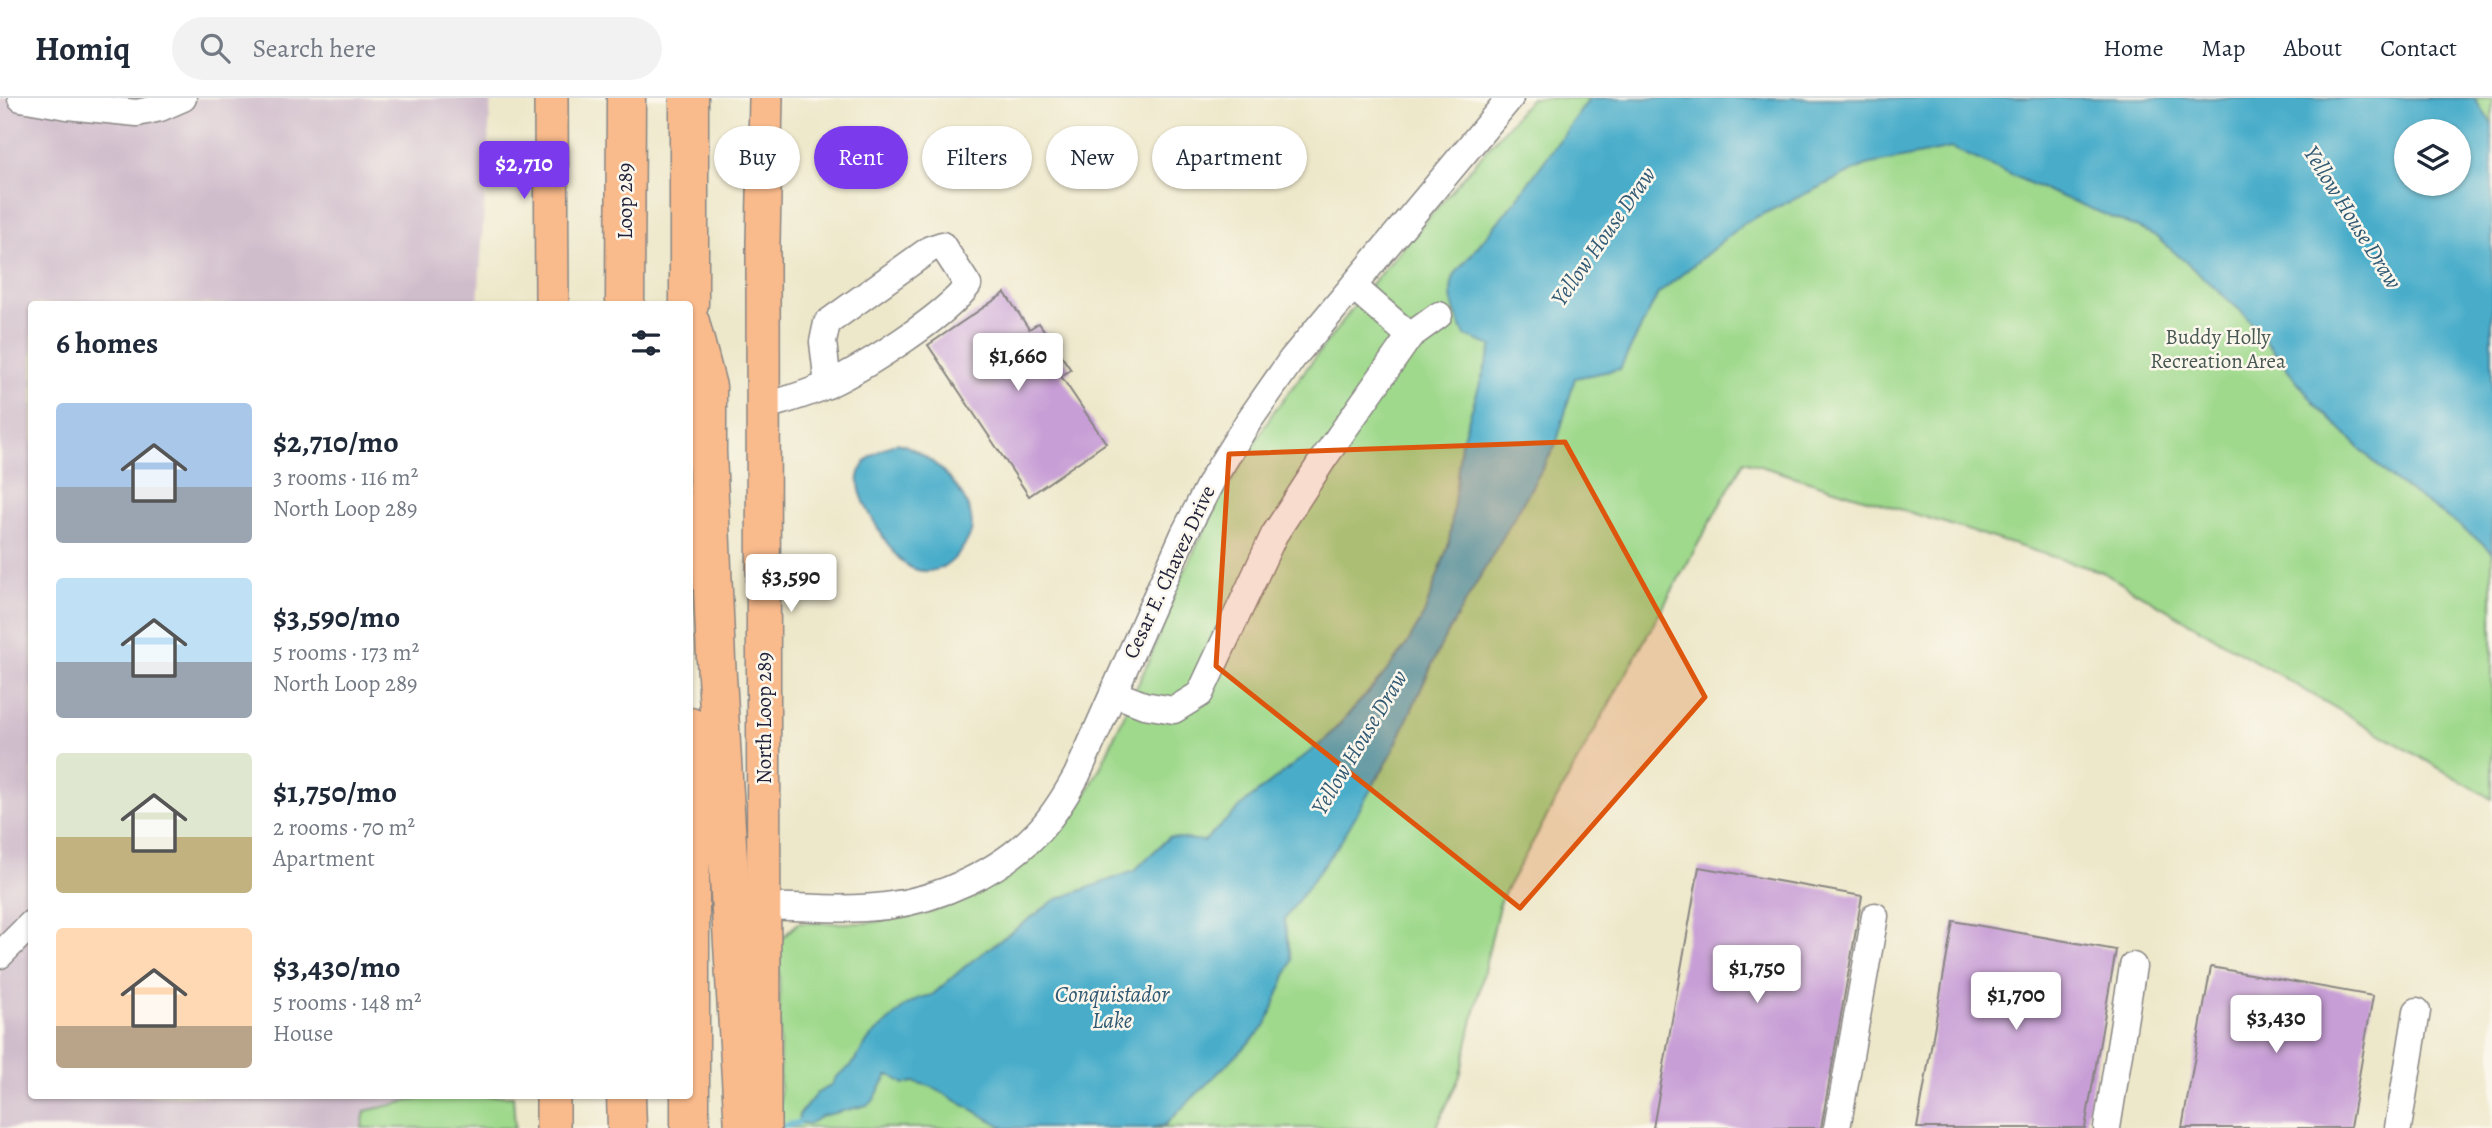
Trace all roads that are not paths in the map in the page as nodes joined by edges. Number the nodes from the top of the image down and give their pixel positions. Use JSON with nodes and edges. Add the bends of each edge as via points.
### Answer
{"nodes":[{"id":1,"x":21,"y":98,"type":"edge"},
{"id":2,"x":183,"y":98,"type":"edge"},
{"id":3,"x":551,"y":98,"type":"edge"},
{"id":4,"x":624,"y":98,"type":"edge"},
{"id":5,"x":689,"y":98,"type":"edge"},
{"id":6,"x":766,"y":98,"type":"edge"},
{"id":7,"x":1510,"y":98,"type":"edge"},
{"id":8,"x":111,"y":103,"type":"edge"},
{"id":9,"x":1353,"y":286,"type":"junction"},
{"id":10,"x":552,"y":301,"type":"edge"},
{"id":11,"x":625,"y":301,"type":"edge"},
{"id":12,"x":689,"y":301,"type":"edge"},
{"id":13,"x":1439,"y":315,"type":"dead end"},
{"id":14,"x":693,"y":333,"type":"edge"},
{"id":15,"x":1410,"y":336,"type":"junction"},
{"id":16,"x":828,"y":385,"type":"junction"},
{"id":17,"x":763,"y":407,"type":"junction"},
{"id":18,"x":1113,"y":693,"type":"junction"},
{"id":19,"x":763,"y":906,"type":"junction"},
{"id":20,"x":1875,"y":916,"type":"dead end"},
{"id":21,"x":28,"y":927,"type":"edge"},
{"id":22,"x":0,"y":955,"type":"edge"},
{"id":23,"x":2133,"y":966,"type":"dead end"},
{"id":24,"x":2417,"y":1012,"type":"dead end"},
{"id":25,"x":552,"y":1099,"type":"edge"},
{"id":26,"x":626,"y":1099,"type":"edge"},
{"id":27,"x":690,"y":1099,"type":"edge"},
{"id":28,"x":552,"y":1128,"type":"edge"},
{"id":29,"x":626,"y":1128,"type":"edge"},
{"id":30,"x":690,"y":1128,"type":"edge"},
{"id":31,"x":744,"y":1128,"type":"edge"},
{"id":32,"x":764,"y":1128,"type":"edge"},
{"id":33,"x":1837,"y":1128,"type":"edge"},
{"id":34,"x":2107,"y":1128,"type":"edge"},
{"id":35,"x":2398,"y":1128,"type":"edge"}],
"edges":[{"from":1,"to":8,"type":"street","via":[[68,106]]},
{"from":2,"to":8,"type":"street","via":[[137,113]]},
{"from":3,"to":10,"type":"main road"},
{"from":4,"to":11,"type":"highway","name":"Loop 289"},
{"from":5,"to":12,"type":"highway"},
{"from":6,"to":17,"type":"main road","name":"North Loop 289"},
{"from":7,"to":9,"type":"street","name":"Cesar E. Chavez Drive"},
{"from":9,"to":15,"type":"street"},
{"from":9,"to":18,"type":"street","name":"Cesar E. Chavez Drive","via":[[1293,359],[1213,478]]},
{"from":13,"to":15,"type":"street"},
{"from":14,"to":31,"type":"highway","via":[[707,387],[716,660]]},
{"from":15,"to":18,"type":"street","via":[[1275,535],[1200,694],[1174,710]]},
{"from":16,"to":16,"type":"street","via":[[882,354],[958,300],[968,285],[942,245],[827,323],[823,342]]},
{"from":16,"to":17,"type":"street"},
{"from":17,"to":19,"type":"main road","name":"North Loop 289"},
{"from":18,"to":19,"type":"street","name":"Cesar E. Chavez Drive","via":[[1059,807],[1038,833],[984,872],[952,888],[887,906]]},
{"from":19,"to":32,"type":"main road","name":"North Loop 289"},
{"from":20,"to":33,"type":"street"},
{"from":21,"to":22,"type":"street"},
{"from":23,"to":34,"type":"street"},
{"from":24,"to":35,"type":"street"},
{"from":25,"to":28,"type":"main road"},
{"from":26,"to":29,"type":"highway"},
{"from":27,"to":30,"type":"highway"}]}
